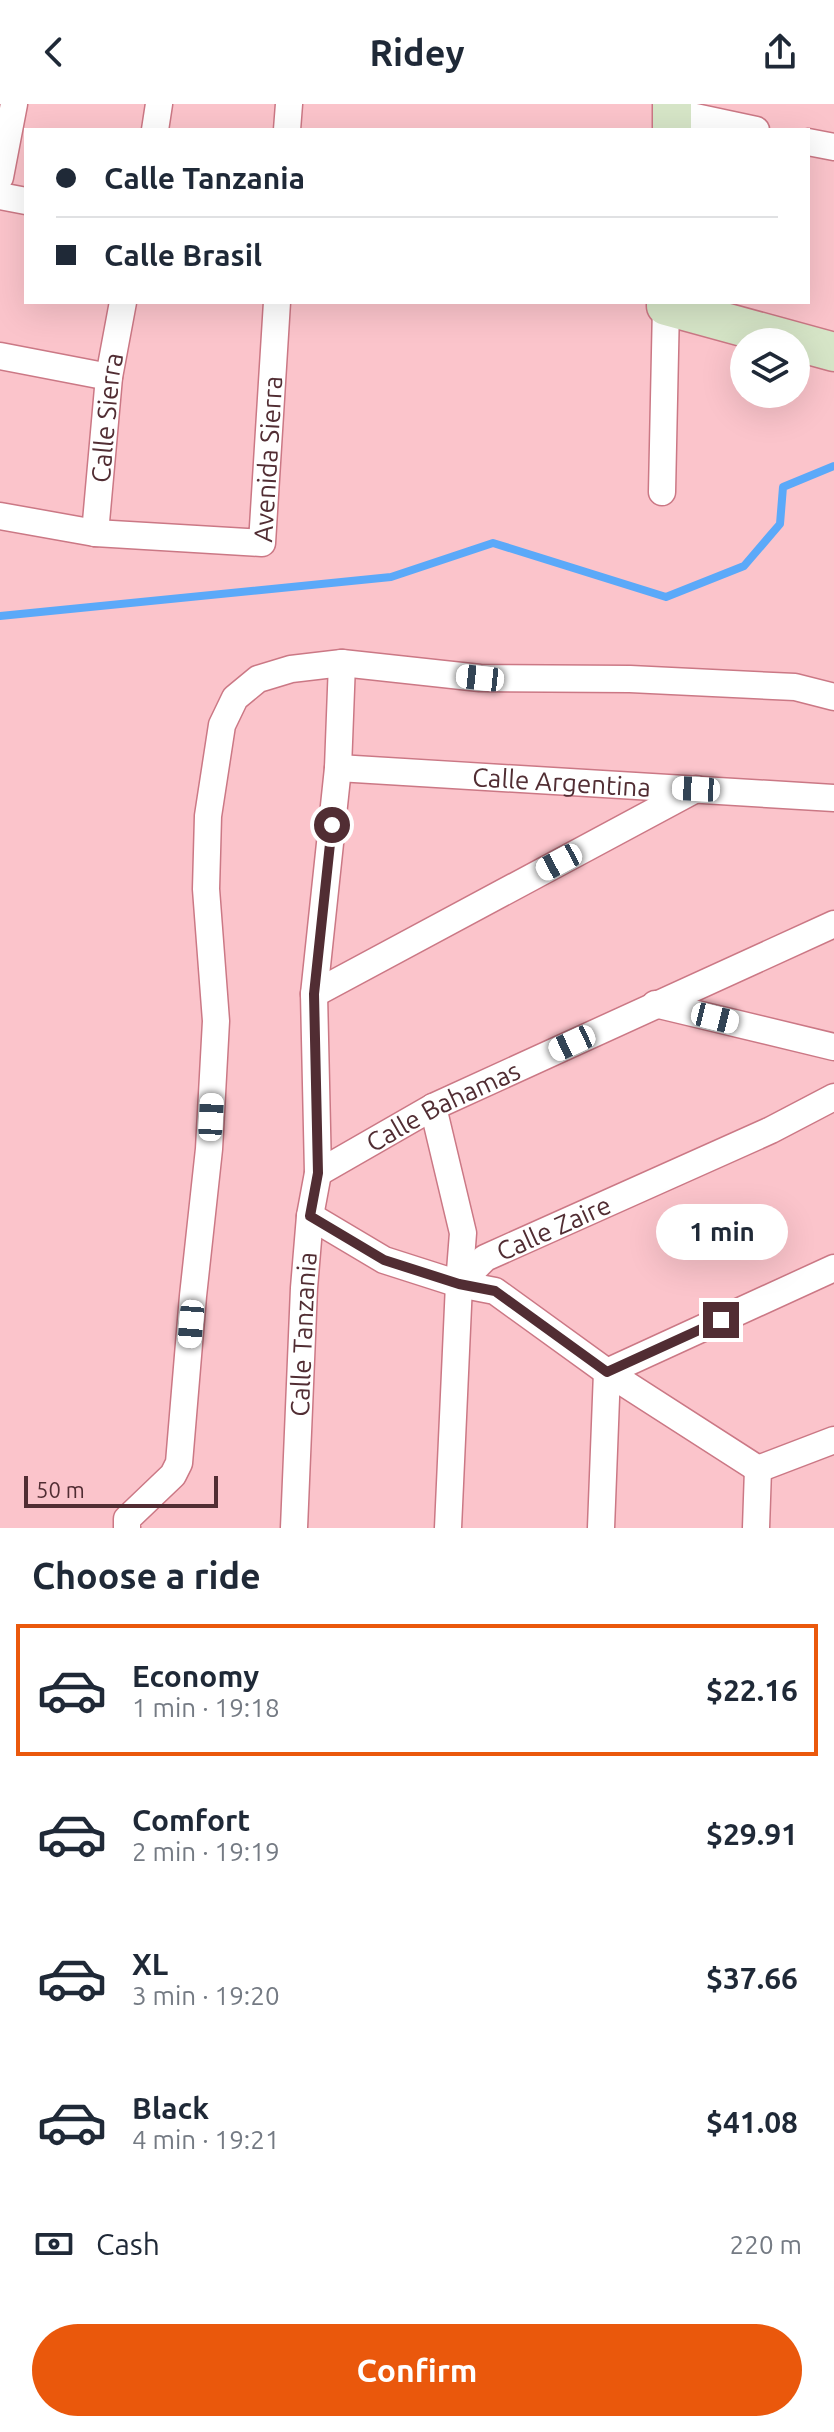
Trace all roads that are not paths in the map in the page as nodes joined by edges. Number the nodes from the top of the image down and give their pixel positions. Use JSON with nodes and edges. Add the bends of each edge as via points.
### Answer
{"nodes":[{"id":1,"x":14,"y":104,"type":"edge"},
{"id":2,"x":159,"y":104,"type":"edge"},
{"id":3,"x":289,"y":104,"type":"edge"},
{"id":4,"x":672,"y":115,"type":"edge"},
{"id":5,"x":155,"y":128,"type":"edge"},
{"id":6,"x":287,"y":128,"type":"edge"},
{"id":7,"x":745,"y":128,"type":"edge"},
{"id":8,"x":810,"y":142,"type":"edge"},
{"id":9,"x":834,"y":147,"type":"edge"},
{"id":10,"x":0,"y":177,"type":"edge"},
{"id":11,"x":0,"y":196,"type":"edge"},
{"id":12,"x":24,"y":201,"type":"edge"},
{"id":13,"x":123,"y":304,"type":"edge"},
{"id":14,"x":277,"y":304,"type":"edge"},
{"id":15,"x":666,"y":304,"type":"edge"},
{"id":16,"x":834,"y":352,"type":"edge"},
{"id":17,"x":0,"y":356,"type":"edge"},
{"id":18,"x":109,"y":377,"type":"junction"},
{"id":19,"x":662,"y":492,"type":"dead end"},
{"id":20,"x":0,"y":516,"type":"edge"},
{"id":21,"x":95,"y":533,"type":"junction"},
{"id":22,"x":342,"y":663,"type":"junction"},
{"id":23,"x":834,"y":697,"type":"edge"},
{"id":24,"x":338,"y":768,"type":"junction"},
{"id":25,"x":696,"y":789,"type":"junction"},
{"id":26,"x":834,"y":798,"type":"edge"},
{"id":27,"x":834,"y":924,"type":"edge"},
{"id":28,"x":314,"y":994,"type":"junction"},
{"id":29,"x":655,"y":1004,"type":"junction"},
{"id":30,"x":834,"y":1047,"type":"edge"},
{"id":31,"x":834,"y":1097,"type":"edge"},
{"id":32,"x":433,"y":1107,"type":"junction"},
{"id":33,"x":318,"y":1173,"type":"junction"},
{"id":34,"x":310,"y":1216,"type":"junction"},
{"id":35,"x":834,"y":1268,"type":"edge"},
{"id":36,"x":459,"y":1284,"type":"junction"},
{"id":37,"x":607,"y":1372,"type":"junction"},
{"id":38,"x":834,"y":1440,"type":"edge"},
{"id":39,"x":758,"y":1469,"type":"junction"},
{"id":40,"x":127,"y":1528,"type":"edge"},
{"id":41,"x":294,"y":1528,"type":"edge"},
{"id":42,"x":448,"y":1528,"type":"edge"},
{"id":43,"x":601,"y":1528,"type":"edge"},
{"id":44,"x":756,"y":1528,"type":"edge"}],
"edges":[{"from":1,"to":10,"type":"street"},
{"from":2,"to":5,"type":"street"},
{"from":3,"to":6,"type":"street"},
{"from":4,"to":7,"type":"street"},
{"from":8,"to":9,"type":"street"},
{"from":11,"to":12,"type":"street"},
{"from":13,"to":18,"type":"street","name":"Calle Sierra"},
{"from":14,"to":21,"type":"street","name":"Avenida Sierra","via":[[262,543]]},
{"from":15,"to":16,"type":"street"},
{"from":15,"to":19,"type":"street"},
{"from":17,"to":18,"type":"street"},
{"from":18,"to":21,"type":"street","name":"Calle Sierra"},
{"from":20,"to":21,"type":"street"},
{"from":22,"to":23,"type":"street","via":[[480,678],[795,687]]},
{"from":22,"to":24,"type":"street","name":"Calle Tanzania"},
{"from":22,"to":40,"type":"street","via":[[258,679],[235,698],[222,725],[208,816],[206,889],[216,1021],[209,1149],[179,1463],[127,1519]]},
{"from":24,"to":25,"type":"street","name":"Calle Argentina"},
{"from":24,"to":28,"type":"street","name":"Calle Tanzania"},
{"from":25,"to":26,"type":"street","name":"Calle Argentina"},
{"from":25,"to":28,"type":"street"},
{"from":27,"to":29,"type":"street","name":"Calle Bahamas"},
{"from":28,"to":33,"type":"street","name":"Calle Tanzania"},
{"from":29,"to":30,"type":"street"},
{"from":29,"to":32,"type":"street","name":"Calle Bahamas"},
{"from":31,"to":36,"type":"street","name":"Calle Zaire","via":[[485,1258]]},
{"from":32,"to":33,"type":"street","name":"Calle Bahamas"},
{"from":32,"to":36,"type":"street","via":[[463,1233]]},
{"from":33,"to":34,"type":"street","name":"Calle Tanzania"},
{"from":34,"to":36,"type":"street","via":[[384,1260]]},
{"from":34,"to":41,"type":"street","name":"Calle Tanzania"},
{"from":35,"to":37,"type":"street"},
{"from":36,"to":37,"type":"street","via":[[495,1291]]},
{"from":36,"to":42,"type":"street"},
{"from":37,"to":39,"type":"street"},
{"from":37,"to":43,"type":"street"},
{"from":38,"to":39,"type":"street"},
{"from":39,"to":44,"type":"street"}]}
